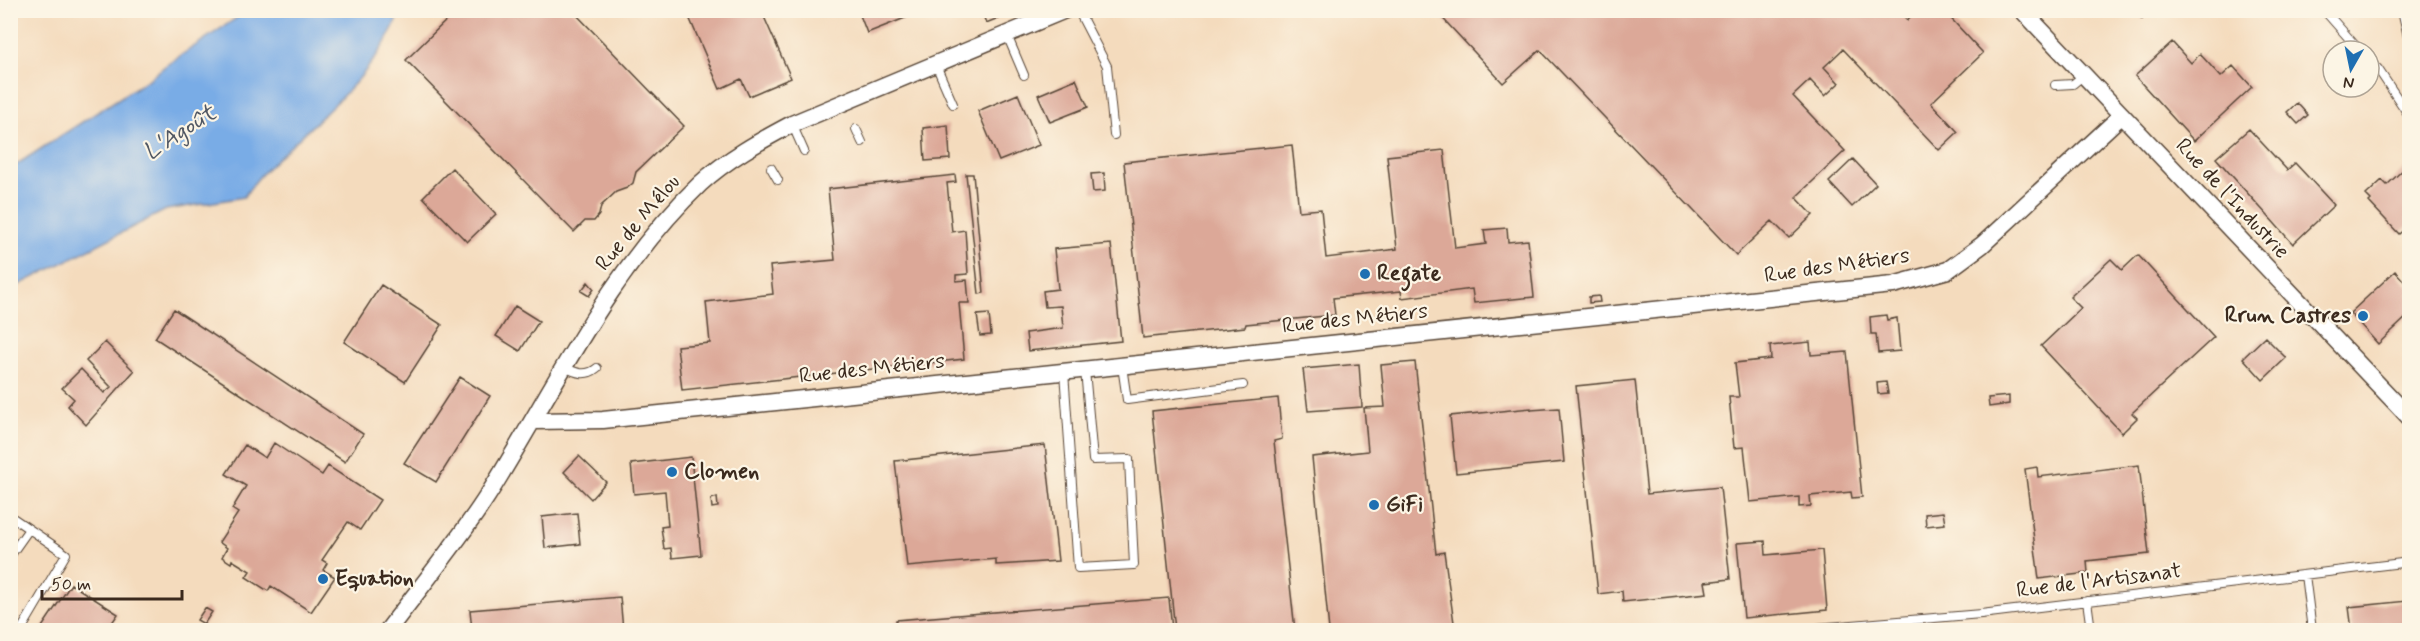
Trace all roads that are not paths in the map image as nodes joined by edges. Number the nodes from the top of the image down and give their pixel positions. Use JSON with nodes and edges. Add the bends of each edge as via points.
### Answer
{"nodes":[{"id":1,"x":1065,"y":10,"type":"edge"},
{"id":2,"x":1078,"y":10,"type":"edge"},
{"id":3,"x":2022,"y":10,"type":"edge"},
{"id":4,"x":2324,"y":10,"type":"edge"},
{"id":5,"x":2402,"y":10,"type":"edge"},
{"id":6,"x":1008,"y":34,"type":"junction"},
{"id":7,"x":2349,"y":39,"type":"edge"},
{"id":8,"x":2409,"y":46,"type":"edge"},
{"id":9,"x":936,"y":64,"type":"junction"},
{"id":10,"x":2409,"y":69,"type":"edge"},
{"id":11,"x":2381,"y":74,"type":"edge"},
{"id":12,"x":1024,"y":75,"type":"dead end"},
{"id":13,"x":2084,"y":75,"type":"junction"},
{"id":14,"x":2409,"y":82,"type":"edge"},
{"id":15,"x":2055,"y":85,"type":"dead end"},
{"id":16,"x":953,"y":104,"type":"dead end"},
{"id":17,"x":2122,"y":115,"type":"junction"},
{"id":18,"x":2409,"y":117,"type":"edge"},
{"id":19,"x":792,"y":124,"type":"junction"},
{"id":20,"x":856,"y":129,"type":"dead end"},
{"id":21,"x":1114,"y":135,"type":"dead end"},
{"id":22,"x":862,"y":142,"type":"dead end"},
{"id":23,"x":804,"y":151,"type":"dead end"},
{"id":24,"x":771,"y":168,"type":"dead end"},
{"id":25,"x":778,"y":180,"type":"dead end"},
{"id":26,"x":1122,"y":366,"type":"junction"},
{"id":27,"x":564,"y":367,"type":"junction"},
{"id":28,"x":597,"y":368,"type":"dead end"},
{"id":29,"x":1085,"y":370,"type":"junction"},
{"id":30,"x":1064,"y":372,"type":"junction"},
{"id":31,"x":1243,"y":385,"type":"dead end"},
{"id":32,"x":2409,"y":418,"type":"edge"},
{"id":33,"x":533,"y":421,"type":"junction"},
{"id":34,"x":10,"y":516,"type":"edge"},
{"id":35,"x":29,"y":529,"type":"junction"},
{"id":36,"x":10,"y":556,"type":"edge"},
{"id":37,"x":2409,"y":562,"type":"edge"},
{"id":38,"x":2305,"y":575,"type":"junction"},
{"id":39,"x":2088,"y":601,"type":"junction"},
{"id":40,"x":21,"y":630,"type":"edge"},
{"id":41,"x":388,"y":630,"type":"edge"},
{"id":42,"x":1793,"y":630,"type":"edge"},
{"id":43,"x":2091,"y":630,"type":"edge"},
{"id":44,"x":2312,"y":630,"type":"edge"}],
"edges":[{"from":1,"to":6,"type":"street","name":"Rue de Mélou"},
{"from":2,"to":21,"type":"lane","via":[[1107,66]]},
{"from":3,"to":13,"type":"street","name":"Rue de l'Industrie"},
{"from":4,"to":7,"type":"lane"},
{"from":5,"to":8,"type":"lane"},
{"from":6,"to":9,"type":"street","name":"Rue de Mélou"},
{"from":6,"to":12,"type":"lane"},
{"from":9,"to":16,"type":"lane"},
{"from":9,"to":19,"type":"street","name":"Rue de Mélou"},
{"from":10,"to":14,"type":"lane"},
{"from":11,"to":18,"type":"lane"},
{"from":13,"to":15,"type":"lane","via":[[2073,84]]},
{"from":13,"to":17,"type":"street","name":"Rue de l'Industrie"},
{"from":17,"to":26,"type":"street","name":"Rue des Métiers","via":[[1982,245],[1948,270],[1893,285]]},
{"from":17,"to":32,"type":"street","name":"Rue de l'Industrie"},
{"from":19,"to":23,"type":"lane"},
{"from":19,"to":27,"type":"street","name":"Rue de Mélou","via":[[753,145],[701,183],[625,269]]},
{"from":20,"to":22,"type":"lane"},
{"from":24,"to":25,"type":"lane"},
{"from":26,"to":29,"type":"street","name":"Rue des Métiers"},
{"from":26,"to":31,"type":"lane","via":[[1127,400]]},
{"from":27,"to":28,"type":"lane","via":[[586,374]]},
{"from":27,"to":33,"type":"street","name":"Rue de Mélou"},
{"from":29,"to":30,"type":"street","name":"Rue des Métiers"},
{"from":29,"to":30,"type":"lane","via":[[1093,460],[1129,459],[1134,565],[1078,567]]},
{"from":30,"to":33,"type":"street","name":"Rue des Métiers","via":[[585,422]]},
{"from":33,"to":41,"type":"street","name":"Rue de Mélou","via":[[474,516]]},
{"from":34,"to":35,"type":"lane"},
{"from":35,"to":36,"type":"lane"},
{"from":35,"to":40,"type":"lane","via":[[66,555]]},
{"from":37,"to":38,"type":"lane","name":"Rue de l'Artisanat"},
{"from":38,"to":39,"type":"lane","name":"Rue de l'Artisanat"},
{"from":38,"to":44,"type":"lane"},
{"from":39,"to":42,"type":"lane","name":"Rue de l'Artisanat"},
{"from":39,"to":43,"type":"lane"}]}
